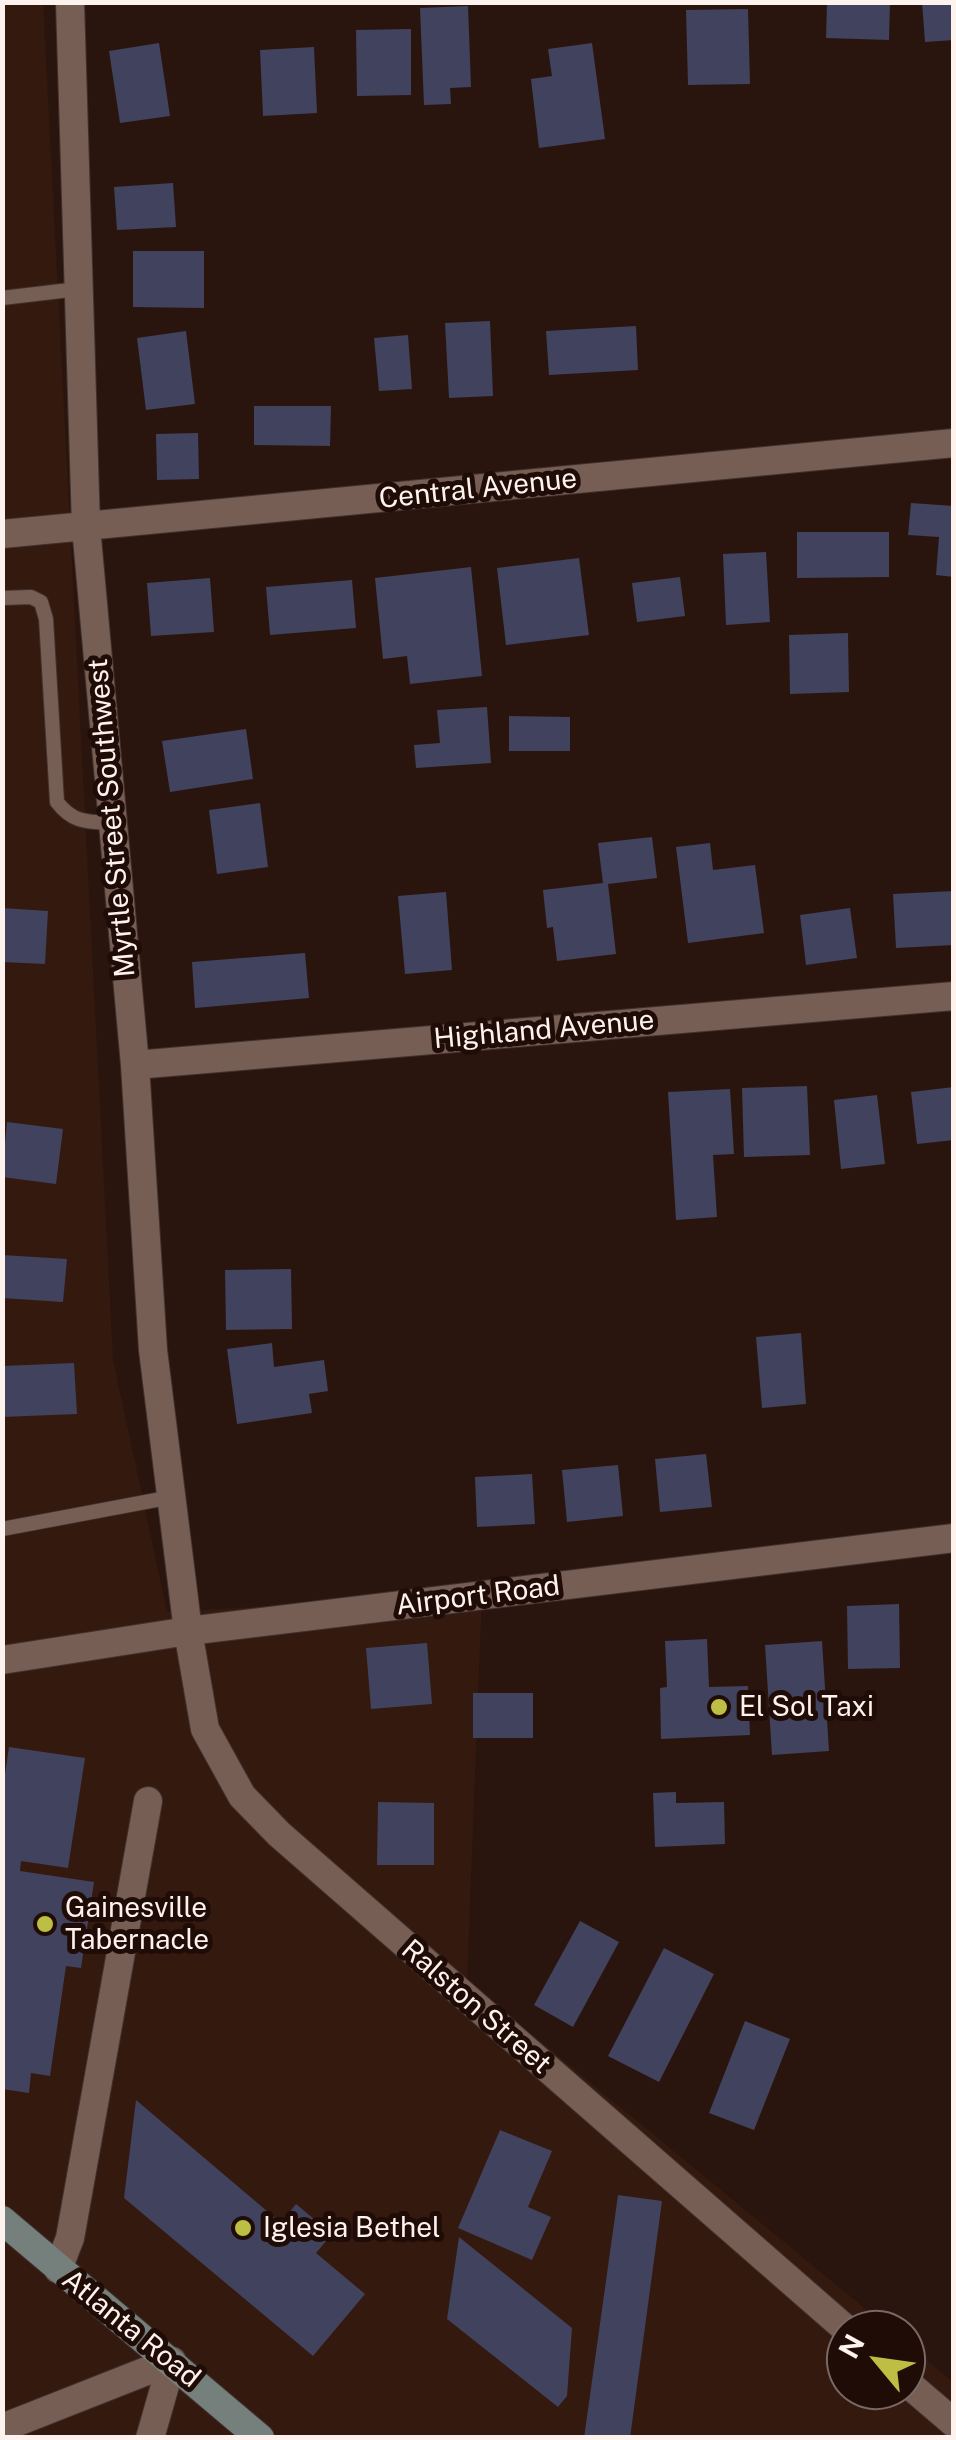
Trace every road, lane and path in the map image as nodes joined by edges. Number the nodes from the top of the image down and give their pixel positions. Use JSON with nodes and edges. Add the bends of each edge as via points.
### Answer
{"nodes":[{"id":1,"x":70,"y":2,"type":"edge"},
{"id":2,"x":78,"y":288,"type":"junction"},
{"id":3,"x":2,"y":298,"type":"edge"},
{"id":4,"x":954,"y":443,"type":"edge"},
{"id":5,"x":86,"y":528,"type":"junction"},
{"id":6,"x":2,"y":534,"type":"edge"},
{"id":7,"x":2,"y":598,"type":"edge"},
{"id":8,"x":113,"y":823,"type":"junction"},
{"id":9,"x":954,"y":996,"type":"edge"},
{"id":10,"x":135,"y":1064,"type":"junction"},
{"id":11,"x":172,"y":1497,"type":"junction"},
{"id":12,"x":2,"y":1529,"type":"edge"},
{"id":13,"x":954,"y":1538,"type":"edge"},
{"id":14,"x":188,"y":1631,"type":"junction"},
{"id":15,"x":2,"y":1660,"type":"edge"},
{"id":16,"x":148,"y":1801,"type":"dead end"},
{"id":17,"x":2,"y":2220,"type":"edge"},
{"id":18,"x":58,"y":2270,"type":"junction"},
{"id":19,"x":826,"y":2312,"type":"edge"},
{"id":20,"x":172,"y":2361,"type":"junction"},
{"id":21,"x":926,"y":2399,"type":"edge"},
{"id":22,"x":954,"y":2423,"type":"edge"},
{"id":23,"x":2,"y":2428,"type":"edge"},
{"id":24,"x":150,"y":2438,"type":"edge"},
{"id":25,"x":260,"y":2438,"type":"edge"}],
"edges":[{"from":1,"to":2,"type":"street","name":"Myrtle Street Southwest"},
{"from":2,"to":3,"type":"lane"},
{"from":2,"to":5,"type":"street","name":"Myrtle Street Southwest"},
{"from":4,"to":5,"type":"street","name":"Central Avenue"},
{"from":5,"to":6,"type":"street","name":"Central Avenue"},
{"from":5,"to":8,"type":"street","name":"Myrtle Street Southwest"},
{"from":7,"to":8,"type":"lane","via":[[31,597],[41,602],[46,618],[56,802],[78,822]]},
{"from":8,"to":10,"type":"street","name":"Myrtle Street Southwest"},
{"from":9,"to":10,"type":"street","name":"Highland Avenue"},
{"from":10,"to":11,"type":"street","name":"Myrtle Street Southwest","via":[[153,1350]]},
{"from":11,"to":12,"type":"lane"},
{"from":11,"to":14,"type":"street","name":"Myrtle Street Southwest"},
{"from":13,"to":14,"type":"street","name":"Airport Road"},
{"from":14,"to":15,"type":"street","name":"Airport Road"},
{"from":14,"to":19,"type":"street","name":"Ralston Street","via":[[205,1729],[242,1796]]},
{"from":16,"to":18,"type":"street","via":[[70,2238]]},
{"from":17,"to":18,"type":"main road","name":"Atlanta Road"},
{"from":18,"to":20,"type":"main road","name":"Atlanta Road"},
{"from":20,"to":23,"type":"street"},
{"from":20,"to":24,"type":"street"},
{"from":20,"to":25,"type":"main road","name":"Atlanta Road"},
{"from":21,"to":22,"type":"street"}]}
